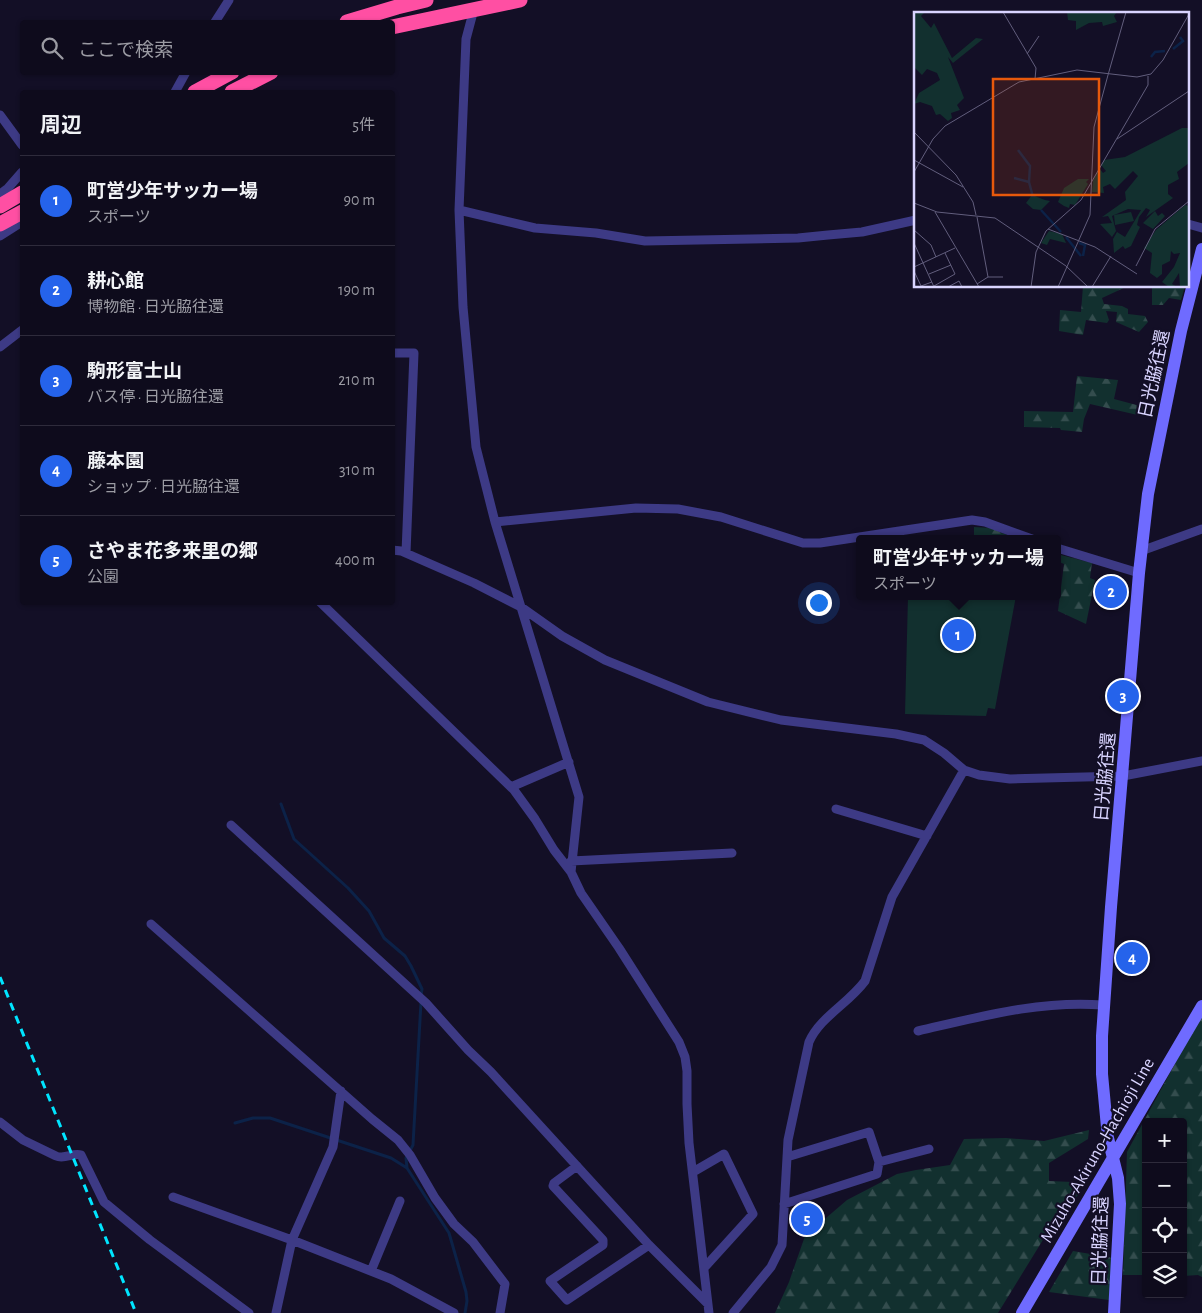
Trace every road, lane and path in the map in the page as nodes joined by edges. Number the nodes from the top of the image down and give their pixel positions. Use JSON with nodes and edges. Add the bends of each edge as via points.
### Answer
{"nodes":[{"id":1,"x":229,"y":0,"type":"edge"},
{"id":2,"x":426,"y":0,"type":"edge"},
{"id":3,"x":520,"y":0,"type":"edge"},
{"id":4,"x":476,"y":5,"type":"edge"},
{"id":5,"x":216,"y":20,"type":"edge"},
{"id":6,"x":354,"y":20,"type":"edge"},
{"id":7,"x":395,"y":26,"type":"edge"},
{"id":8,"x":184,"y":75,"type":"edge"},
{"id":9,"x":226,"y":75,"type":"edge"},
{"id":10,"x":265,"y":75,"type":"edge"},
{"id":11,"x":176,"y":90,"type":"edge"},
{"id":12,"x":199,"y":90,"type":"edge"},
{"id":13,"x":236,"y":90,"type":"edge"},
{"id":14,"x":0,"y":115,"type":"edge"},
{"id":15,"x":20,"y":142,"type":"edge"},
{"id":16,"x":20,"y":174,"type":"edge"},
{"id":17,"x":0,"y":194,"type":"edge"},
{"id":18,"x":20,"y":194,"type":"edge"},
{"id":19,"x":0,"y":206,"type":"edge"},
{"id":20,"x":459,"y":210,"type":"junction"},
{"id":21,"x":20,"y":213,"type":"edge"},
{"id":22,"x":914,"y":220,"type":"edge"},
{"id":23,"x":20,"y":223,"type":"edge"},
{"id":24,"x":0,"y":224,"type":"edge"},
{"id":25,"x":0,"y":236,"type":"edge"},
{"id":26,"x":1202,"y":249,"type":"edge"},
{"id":27,"x":20,"y":334,"type":"edge"},
{"id":28,"x":0,"y":347,"type":"edge"},
{"id":29,"x":395,"y":353,"type":"edge"},
{"id":30,"x":495,"y":522,"type":"junction"},
{"id":31,"x":1202,"y":529,"type":"edge"},
{"id":32,"x":873,"y":535,"type":"edge"},
{"id":33,"x":1021,"y":535,"type":"edge"},
{"id":34,"x":856,"y":538,"type":"edge"},
{"id":35,"x":1061,"y":549,"type":"edge"},
{"id":36,"x":395,"y":551,"type":"edge"},
{"id":37,"x":1141,"y":551,"type":"junction"},
{"id":38,"x":406,"y":553,"type":"junction"},
{"id":39,"x":1139,"y":573,"type":"junction"},
{"id":40,"x":323,"y":605,"type":"edge"},
{"id":41,"x":521,"y":607,"type":"junction"},
{"id":42,"x":1202,"y":761,"type":"edge"},
{"id":43,"x":569,"y":762,"type":"junction"},
{"id":44,"x":964,"y":770,"type":"junction"},
{"id":45,"x":1123,"y":776,"type":"junction"},
{"id":46,"x":511,"y":787,"type":"junction"},
{"id":47,"x":836,"y":809,"type":"dead end"},
{"id":48,"x":231,"y":825,"type":"dead end"},
{"id":49,"x":927,"y":836,"type":"junction"},
{"id":50,"x":732,"y":853,"type":"dead end"},
{"id":51,"x":572,"y":861,"type":"junction"},
{"id":52,"x":572,"y":872,"type":"junction"},
{"id":53,"x":151,"y":924,"type":"dead end"},
{"id":54,"x":1104,"y":1005,"type":"junction"},
{"id":55,"x":1202,"y":1006,"type":"edge"},
{"id":56,"x":918,"y":1031,"type":"dead end"},
{"id":57,"x":341,"y":1091,"type":"junction"},
{"id":58,"x":0,"y":1122,"type":"edge"},
{"id":59,"x":929,"y":1149,"type":"dead end"},
{"id":60,"x":787,"y":1157,"type":"junction"},
{"id":61,"x":1113,"y":1157,"type":"junction"},
{"id":62,"x":879,"y":1162,"type":"junction"},
{"id":63,"x":577,"y":1166,"type":"junction"},
{"id":64,"x":693,"y":1172,"type":"junction"},
{"id":65,"x":174,"y":1197,"type":"dead end"},
{"id":66,"x":400,"y":1201,"type":"dead end"},
{"id":67,"x":784,"y":1204,"type":"junction"},
{"id":68,"x":292,"y":1240,"type":"junction"},
{"id":69,"x":649,"y":1245,"type":"junction"},
{"id":70,"x":704,"y":1268,"type":"junction"},
{"id":71,"x":371,"y":1271,"type":"junction"},
{"id":72,"x":709,"y":1308,"type":"edge"},
{"id":73,"x":248,"y":1313,"type":"edge"},
{"id":74,"x":276,"y":1313,"type":"edge"},
{"id":75,"x":454,"y":1313,"type":"edge"},
{"id":76,"x":500,"y":1313,"type":"edge"},
{"id":77,"x":733,"y":1313,"type":"edge"},
{"id":78,"x":1022,"y":1313,"type":"edge"},
{"id":79,"x":1114,"y":1313,"type":"edge"}],
"edges":[{"from":1,"to":5,"type":"street"},
{"from":2,"to":6,"type":"highway"},
{"from":3,"to":4,"type":"highway"},
{"from":4,"to":7,"type":"highway"},
{"from":4,"to":20,"type":"street","via":[[466,39]]},
{"from":8,"to":11,"type":"street"},
{"from":9,"to":12,"type":"highway"},
{"from":10,"to":13,"type":"highway"},
{"from":14,"to":15,"type":"street"},
{"from":16,"to":17,"type":"street"},
{"from":18,"to":19,"type":"highway"},
{"from":20,"to":22,"type":"street","via":[[535,228],[645,241],[798,238],[862,232]]},
{"from":20,"to":30,"type":"street","via":[[464,315],[476,447]]},
{"from":21,"to":24,"type":"highway"},
{"from":23,"to":25,"type":"street"},
{"from":26,"to":37,"type":"street","name":"日光脇往還","via":[[1169,385],[1151,475]]},
{"from":27,"to":28,"type":"street"},
{"from":29,"to":38,"type":"street","via":[[414,353]]},
{"from":30,"to":34,"type":"street","via":[[636,508],[678,509],[721,517],[803,543]]},
{"from":30,"to":41,"type":"street"},
{"from":31,"to":37,"type":"street"},
{"from":32,"to":33,"type":"street","via":[[972,520]]},
{"from":35,"to":39,"type":"street"},
{"from":36,"to":38,"type":"street"},
{"from":37,"to":39,"type":"street","name":"日光脇往還"},
{"from":38,"to":41,"type":"street"},
{"from":39,"to":45,"type":"street","name":"日光脇往還"},
{"from":40,"to":46,"type":"street"},
{"from":41,"to":43,"type":"street"},
{"from":41,"to":44,"type":"street","via":[[562,636],[605,660],[708,702],[781,720],[924,740]]},
{"from":42,"to":45,"type":"street"},
{"from":43,"to":46,"type":"street"},
{"from":43,"to":51,"type":"street","via":[[579,798]]},
{"from":44,"to":45,"type":"street","via":[[1010,779]]},
{"from":44,"to":49,"type":"street"},
{"from":45,"to":54,"type":"street","name":"日光脇往還"},
{"from":46,"to":52,"type":"street"},
{"from":47,"to":49,"type":"street"},
{"from":48,"to":63,"type":"street","via":[[419,996]]},
{"from":49,"to":60,"type":"street","via":[[892,897],[864,981],[856,993],[813,1032]]},
{"from":50,"to":51,"type":"street"},
{"from":51,"to":52,"type":"street"},
{"from":52,"to":64,"type":"street","via":[[581,893],[682,1049],[687,1071]]},
{"from":53,"to":57,"type":"street"},
{"from":54,"to":56,"type":"street","via":[[1051,1005],[1013,1010]]},
{"from":54,"to":61,"type":"street","name":"日光脇往還","via":[[1102,1074]]},
{"from":55,"to":61,"type":"street","name":"Mizuho-Akiruno-Hachioji Line"},
{"from":57,"to":68,"type":"street","via":[[334,1139]]},
{"from":57,"to":76,"type":"street","via":[[398,1140],[454,1224],[473,1242],[505,1284]]},
{"from":58,"to":73,"type":"street","via":[[23,1140],[56,1156],[81,1155],[104,1202]]},
{"from":59,"to":62,"type":"street"},
{"from":60,"to":62,"type":"street","via":[[869,1132]]},
{"from":60,"to":67,"type":"street"},
{"from":61,"to":78,"type":"street","name":"Mizuho-Akiruno-Hachioji Line"},
{"from":61,"to":79,"type":"street","name":"日光脇往還","via":[[1120,1204]]},
{"from":62,"to":67,"type":"street","via":[[877,1174]]},
{"from":63,"to":69,"type":"street"},
{"from":63,"to":69,"type":"street","via":[[553,1186],[603,1240],[603,1245],[550,1281],[567,1300]]},
{"from":64,"to":70,"type":"street"},
{"from":64,"to":70,"type":"street","via":[[724,1154],[753,1214]]},
{"from":65,"to":68,"type":"street"},
{"from":66,"to":71,"type":"street"},
{"from":67,"to":77,"type":"street","via":[[783,1234],[778,1254]]},
{"from":68,"to":71,"type":"street"},
{"from":68,"to":74,"type":"street"},
{"from":69,"to":72,"type":"street"},
{"from":70,"to":72,"type":"street"},
{"from":71,"to":75,"type":"street"}]}
